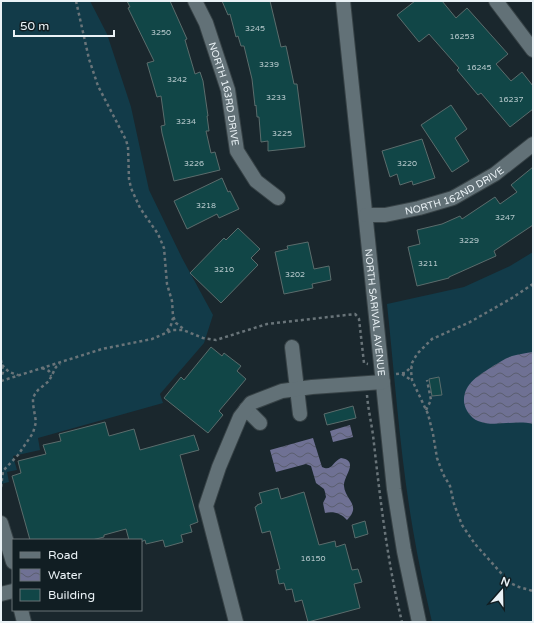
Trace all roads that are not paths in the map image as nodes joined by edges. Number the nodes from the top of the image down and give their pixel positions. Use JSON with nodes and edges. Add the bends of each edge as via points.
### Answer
{"nodes":[{"id":1,"x":195,"y":1,"type":"edge"},
{"id":2,"x":343,"y":1,"type":"edge"},
{"id":3,"x":496,"y":1,"type":"edge"},
{"id":4,"x":533,"y":50,"type":"edge"},
{"id":5,"x":533,"y":144,"type":"edge"},
{"id":6,"x":278,"y":198,"type":"dead end"},
{"id":7,"x":366,"y":216,"type":"junction"},
{"id":8,"x":292,"y":347,"type":"dead end"},
{"id":9,"x":382,"y":376,"type":"junction"},
{"id":10,"x":296,"y":389,"type":"junction"},
{"id":11,"x":246,"y":409,"type":"junction"},
{"id":12,"x":300,"y":414,"type":"dead end"},
{"id":13,"x":260,"y":423,"type":"dead end"},
{"id":14,"x":1,"y":523,"type":"edge"},
{"id":15,"x":12,"y":559,"type":"edge"},
{"id":16,"x":12,"y":591,"type":"edge"},
{"id":17,"x":1,"y":594,"type":"edge"},
{"id":18,"x":21,"y":611,"type":"edge"},
{"id":19,"x":24,"y":622,"type":"edge"},
{"id":20,"x":236,"y":622,"type":"edge"},
{"id":21,"x":419,"y":622,"type":"edge"}],
"edges":[{"from":1,"to":6,"type":"street","name":"NORTH 163RD DRIVE","via":[[206,23],[228,90],[237,151],[256,182]]},
{"from":2,"to":7,"type":"street","name":"NORTH SARIVAL AVENUE"},
{"from":3,"to":4,"type":"street"},
{"from":5,"to":7,"type":"street","name":"NORTH 162ND DRIVE","via":[[495,174],[453,198],[419,208]]},
{"from":7,"to":9,"type":"street","name":"NORTH SARIVAL AVENUE"},
{"from":8,"to":10,"type":"street"},
{"from":9,"to":10,"type":"street"},
{"from":9,"to":21,"type":"street","name":"NORTH SARIVAL AVENUE","via":[[399,520]]},
{"from":10,"to":11,"type":"street","via":[[251,403]]},
{"from":10,"to":12,"type":"street"},
{"from":11,"to":13,"type":"street"},
{"from":11,"to":20,"type":"street","via":[[231,436],[206,506]]},
{"from":14,"to":15,"type":"street"},
{"from":16,"to":17,"type":"street"},
{"from":18,"to":19,"type":"street"}]}
